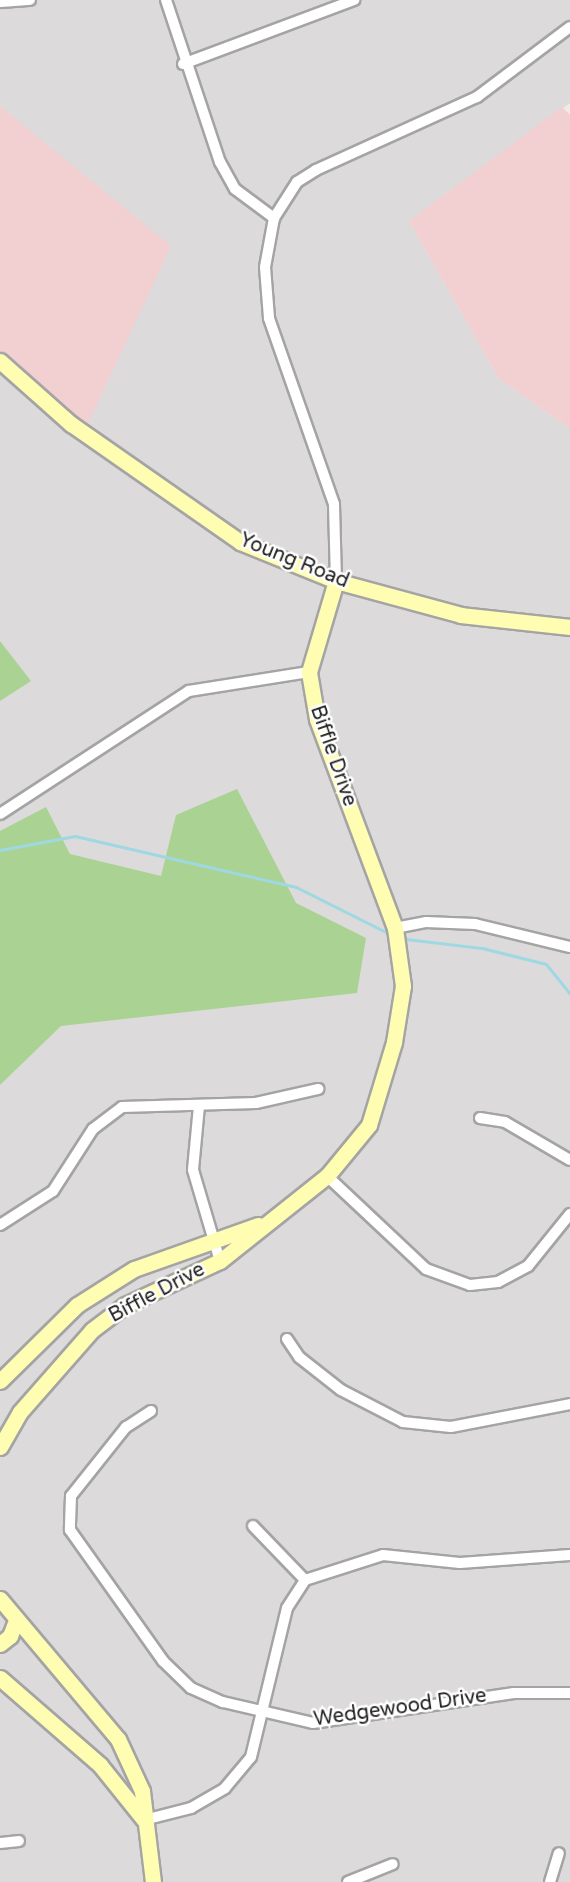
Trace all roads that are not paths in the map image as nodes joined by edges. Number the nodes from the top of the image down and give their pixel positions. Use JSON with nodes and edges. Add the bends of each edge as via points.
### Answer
{"nodes":[{"id":1,"x":30,"y":0,"type":"edge"},
{"id":2,"x":166,"y":0,"type":"edge"},
{"id":3,"x":352,"y":0,"type":"edge"},
{"id":4,"x":0,"y":2,"type":"edge"},
{"id":5,"x":570,"y":27,"type":"edge"},
{"id":6,"x":183,"y":64,"type":"junction"},
{"id":7,"x":274,"y":218,"type":"junction"},
{"id":8,"x":0,"y":361,"type":"edge"},
{"id":9,"x":336,"y":581,"type":"junction"},
{"id":10,"x":570,"y":627,"type":"edge"},
{"id":11,"x":309,"y":672,"type":"junction"},
{"id":12,"x":0,"y":814,"type":"edge"},
{"id":13,"x":395,"y":928,"type":"junction"},
{"id":14,"x":570,"y":946,"type":"edge"},
{"id":15,"x":318,"y":1089,"type":"dead end"},
{"id":16,"x":199,"y":1106,"type":"junction"},
{"id":17,"x":480,"y":1118,"type":"dead end"},
{"id":18,"x":570,"y":1160,"type":"edge"},
{"id":19,"x":327,"y":1176,"type":"junction"},
{"id":20,"x":285,"y":1212,"type":"junction"},
{"id":21,"x":570,"y":1214,"type":"edge"},
{"id":22,"x":0,"y":1225,"type":"edge"},
{"id":23,"x":214,"y":1245,"type":"junction"},
{"id":24,"x":220,"y":1261,"type":"junction"},
{"id":25,"x":287,"y":1339,"type":"dead end"},
{"id":26,"x":0,"y":1381,"type":"edge"},
{"id":27,"x":570,"y":1404,"type":"edge"},
{"id":28,"x":151,"y":1411,"type":"dead end"},
{"id":29,"x":0,"y":1447,"type":"edge"},
{"id":30,"x":253,"y":1526,"type":"dead end"},
{"id":31,"x":570,"y":1555,"type":"edge"},
{"id":32,"x":304,"y":1580,"type":"junction"},
{"id":33,"x":0,"y":1599,"type":"edge"},
{"id":34,"x":16,"y":1620,"type":"junction"},
{"id":35,"x":0,"y":1644,"type":"edge"},
{"id":36,"x":0,"y":1678,"type":"edge"},
{"id":37,"x":570,"y":1693,"type":"edge"},
{"id":38,"x":265,"y":1713,"type":"junction"},
{"id":39,"x":144,"y":1820,"type":"junction"},
{"id":40,"x":19,"y":1841,"type":"dead end"},
{"id":41,"x":0,"y":1843,"type":"edge"},
{"id":42,"x":559,"y":1853,"type":"dead end"},
{"id":43,"x":393,"y":1864,"type":"dead end"},
{"id":44,"x":153,"y":1882,"type":"edge"},
{"id":45,"x":348,"y":1882,"type":"edge"},
{"id":46,"x":550,"y":1882,"type":"edge"}],
"edges":[{"from":1,"to":4,"type":"street"},
{"from":2,"to":6,"type":"street"},
{"from":3,"to":6,"type":"street"},
{"from":5,"to":7,"type":"street","via":[[477,97],[297,182]]},
{"from":6,"to":7,"type":"street","via":[[235,189]]},
{"from":7,"to":9,"type":"street","via":[[265,267],[269,318],[334,504]]},
{"from":8,"to":9,"type":"street","name":"Young Road","via":[[71,424],[240,542]]},
{"from":9,"to":10,"type":"street","name":"Young Road","via":[[461,615]]},
{"from":9,"to":11,"type":"street","name":"Biffle Drive"},
{"from":11,"to":12,"type":"street","via":[[189,691]]},
{"from":11,"to":13,"type":"street","name":"Biffle Drive","via":[[317,719]]},
{"from":13,"to":14,"type":"street","via":[[426,922],[475,924]]},
{"from":13,"to":19,"type":"street","name":"Biffle Drive","via":[[403,986],[394,1042],[369,1125]]},
{"from":15,"to":16,"type":"street","via":[[256,1103]]},
{"from":16,"to":22,"type":"street","via":[[151,1102],[122,1107],[93,1129],[53,1191]]},
{"from":16,"to":23,"type":"street","via":[[192,1170]]},
{"from":17,"to":18,"type":"street","via":[[505,1122]]},
{"from":19,"to":20,"type":"street","name":"Biffle Drive"},
{"from":19,"to":21,"type":"street","via":[[426,1269],[470,1285],[498,1282],[528,1266]]},
{"from":20,"to":23,"type":"street","name":"Biffle Drive"},
{"from":20,"to":24,"type":"street","name":"Biffle Drive"},
{"from":23,"to":24,"type":"street"},
{"from":23,"to":26,"type":"street","name":"Biffle Drive","via":[[134,1269],[77,1305]]},
{"from":24,"to":29,"type":"street","name":"Biffle Drive","via":[[125,1305],[92,1330],[20,1412]]},
{"from":25,"to":27,"type":"street","via":[[310,1367],[340,1390],[403,1422],[451,1427]]},
{"from":28,"to":38,"type":"street","name":"Wedgewood Drive","via":[[126,1427],[71,1496],[70,1530],[163,1661],[192,1688]]},
{"from":30,"to":32,"type":"street"},
{"from":31,"to":32,"type":"street","via":[[460,1563],[383,1555]]},
{"from":32,"to":38,"type":"street","via":[[287,1608]]},
{"from":33,"to":34,"type":"street"},
{"from":34,"to":35,"type":"street","via":[[10,1636]]},
{"from":34,"to":39,"type":"street","via":[[118,1739],[142,1791]]},
{"from":36,"to":39,"type":"street","via":[[100,1765]]},
{"from":37,"to":38,"type":"street","name":"Wedgewood Drive","via":[[514,1693],[313,1723]]},
{"from":38,"to":39,"type":"street","via":[[251,1757],[225,1788],[191,1808]]},
{"from":39,"to":44,"type":"street"},
{"from":40,"to":41,"type":"street"},
{"from":42,"to":46,"type":"street"},
{"from":43,"to":45,"type":"street"}]}
